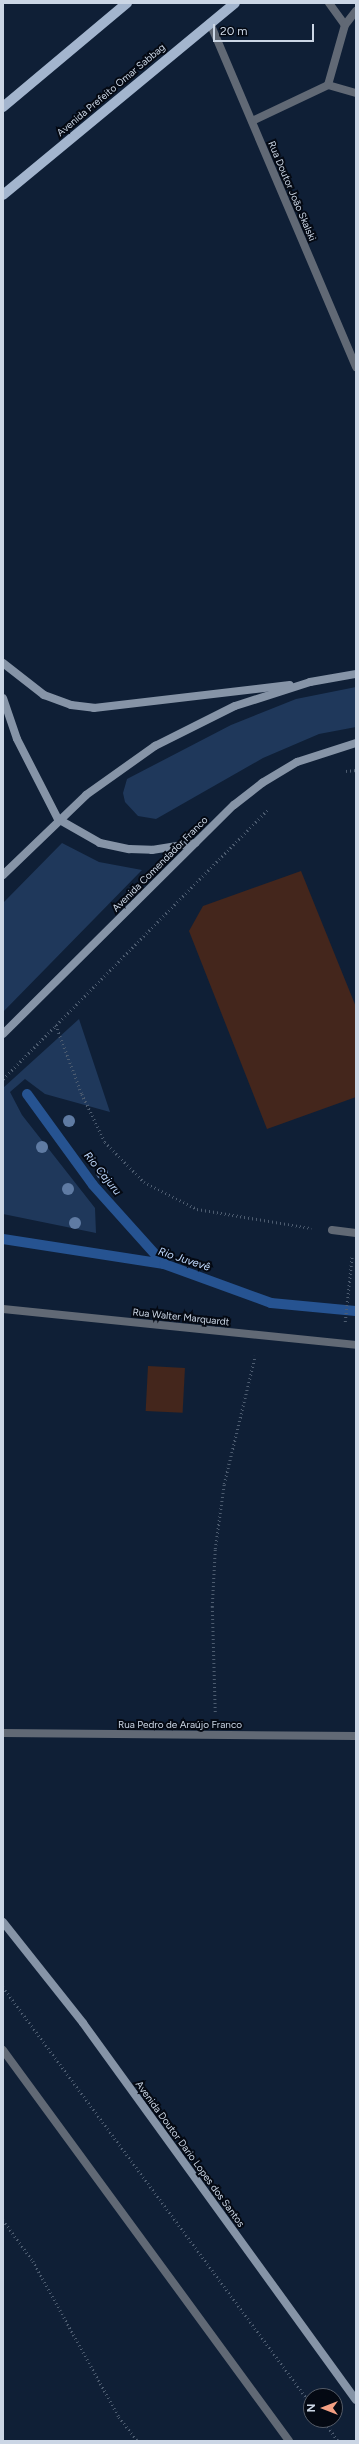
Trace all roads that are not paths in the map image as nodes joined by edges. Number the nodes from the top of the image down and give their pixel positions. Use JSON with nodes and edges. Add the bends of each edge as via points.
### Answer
{"nodes":[{"id":1,"x":127,"y":3,"type":"edge"},
{"id":2,"x":235,"y":3,"type":"edge"},
{"id":3,"x":329,"y":3,"type":"edge"},
{"id":4,"x":356,"y":10,"type":"edge"},
{"id":5,"x":210,"y":23,"type":"junction"},
{"id":6,"x":345,"y":25,"type":"junction"},
{"id":7,"x":328,"y":85,"type":"junction"},
{"id":8,"x":356,"y":93,"type":"edge"},
{"id":9,"x":3,"y":107,"type":"edge"},
{"id":10,"x":252,"y":121,"type":"junction"},
{"id":11,"x":3,"y":195,"type":"edge"},
{"id":12,"x":356,"y":367,"type":"edge"},
{"id":13,"x":3,"y":663,"type":"edge"},
{"id":14,"x":356,"y":674,"type":"edge"},
{"id":15,"x":310,"y":682,"type":"junction"},
{"id":16,"x":3,"y":698,"type":"edge"},
{"id":17,"x":356,"y":743,"type":"edge"},
{"id":18,"x":58,"y":818,"type":"junction"},
{"id":19,"x":195,"y":843,"type":"junction"},
{"id":20,"x":3,"y":875,"type":"edge"},
{"id":21,"x":3,"y":1034,"type":"edge"},
{"id":22,"x":332,"y":1230,"type":"road end"},
{"id":23,"x":356,"y":1233,"type":"edge"},
{"id":24,"x":3,"y":1309,"type":"edge"},
{"id":25,"x":356,"y":1345,"type":"edge"},
{"id":26,"x":3,"y":1734,"type":"edge"},
{"id":27,"x":356,"y":1736,"type":"edge"},
{"id":28,"x":3,"y":1922,"type":"edge"},
{"id":29,"x":3,"y":2050,"type":"edge"},
{"id":30,"x":356,"y":2400,"type":"edge"},
{"id":31,"x":289,"y":2441,"type":"edge"}],
"edges":[{"from":1,"to":9,"type":"main road"},
{"from":2,"to":5,"type":"main road","name":"Avenida Prefeito Omar Sabbag"},
{"from":3,"to":6,"type":"street"},
{"from":4,"to":6,"type":"street"},
{"from":5,"to":10,"type":"street","name":"Rua Doutor João Skalski"},
{"from":5,"to":11,"type":"main road","name":"Avenida Prefeito Omar Sabbag"},
{"from":6,"to":7,"type":"street"},
{"from":7,"to":8,"type":"street"},
{"from":7,"to":10,"type":"street"},
{"from":10,"to":12,"type":"street","name":"Rua Doutor João Skalski"},
{"from":13,"to":15,"type":"main road","via":[[44,695],[71,705],[94,708]]},
{"from":14,"to":15,"type":"main road"},
{"from":15,"to":18,"type":"main road","via":[[235,706],[196,723],[154,746],[119,770]]},
{"from":16,"to":18,"type":"main road","via":[[20,746]]},
{"from":17,"to":19,"type":"main road","name":"Avenida Comendador Franco","via":[[297,762],[262,782]]},
{"from":18,"to":19,"type":"main road","via":[[100,843],[129,849],[152,850]]},
{"from":18,"to":20,"type":"main road"},
{"from":19,"to":21,"type":"main road","name":"Avenida Comendador Franco"},
{"from":22,"to":23,"type":"street"},
{"from":24,"to":25,"type":"street","name":"Rua Walter Marquardt"},
{"from":26,"to":27,"type":"street","name":"Rua Pedro de Araújo Franco"},
{"from":28,"to":30,"type":"main road","name":"Avenida Doutor Dario Lopes dos Santos","via":[[83,2023]]},
{"from":29,"to":31,"type":"street"}]}
